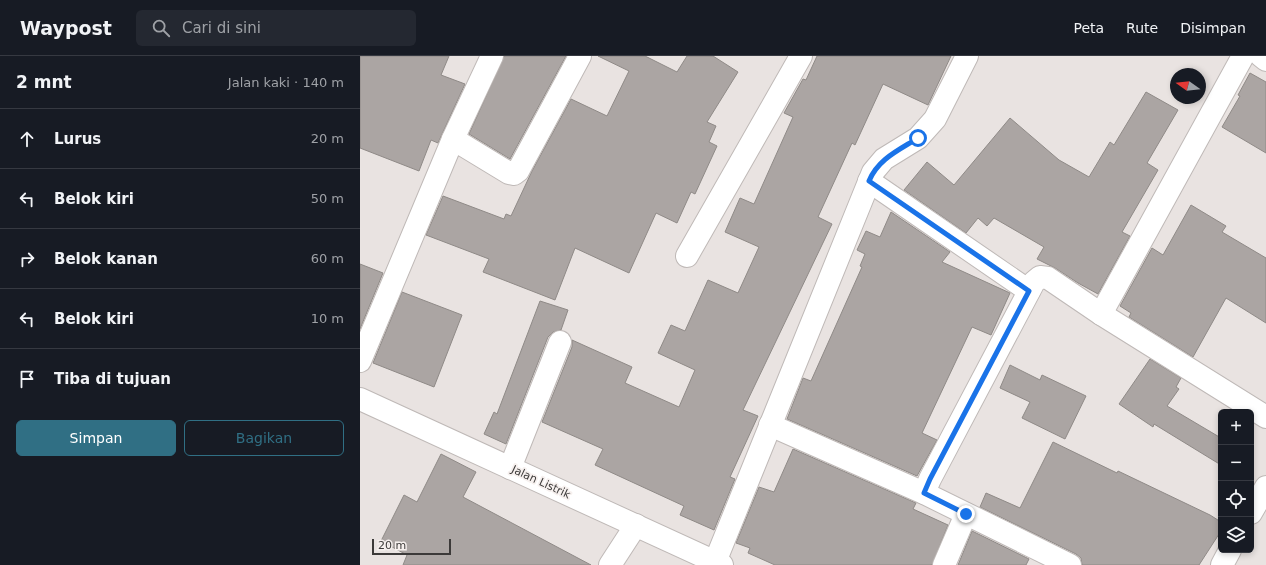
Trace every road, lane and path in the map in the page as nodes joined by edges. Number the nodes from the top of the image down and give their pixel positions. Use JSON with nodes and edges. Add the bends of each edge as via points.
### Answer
{"nodes":[{"id":1,"x":492,"y":56,"type":"edge"},
{"id":2,"x":580,"y":56,"type":"edge"},
{"id":3,"x":801,"y":56,"type":"edge"},
{"id":4,"x":968,"y":56,"type":"edge"},
{"id":5,"x":1243,"y":56,"type":"edge"},
{"id":6,"x":1261,"y":56,"type":"edge"},
{"id":7,"x":1266,"y":60,"type":"edge"},
{"id":8,"x":453,"y":139,"type":"junction"},
{"id":9,"x":869,"y":181,"type":"junction"},
{"id":10,"x":687,"y":256,"type":"dead end"},
{"id":11,"x":1029,"y":291,"type":"junction"},
{"id":12,"x":1101,"y":314,"type":"junction"},
{"id":13,"x":560,"y":342,"type":"dead end"},
{"id":14,"x":360,"y":361,"type":"edge"},
{"id":15,"x":360,"y":399,"type":"edge"},
{"id":16,"x":1266,"y":417,"type":"edge"},
{"id":17,"x":770,"y":425,"type":"junction"},
{"id":18,"x":510,"y":468,"type":"junction"},
{"id":19,"x":1266,"y":487,"type":"edge"},
{"id":20,"x":924,"y":493,"type":"junction"},
{"id":21,"x":1254,"y":508,"type":"edge"},
{"id":22,"x":966,"y":514,"type":"junction"},
{"id":23,"x":636,"y":525,"type":"junction"},
{"id":24,"x":1228,"y":553,"type":"edge"},
{"id":25,"x":718,"y":563,"type":"edge"},
{"id":26,"x":610,"y":565,"type":"edge"},
{"id":27,"x":944,"y":565,"type":"edge"},
{"id":28,"x":1070,"y":565,"type":"edge"},
{"id":29,"x":1222,"y":565,"type":"edge"}],
"edges":[{"from":1,"to":8,"type":"street"},
{"from":2,"to":8,"type":"street","via":[[518,171],[514,174]]},
{"from":3,"to":10,"type":"street"},
{"from":4,"to":9,"type":"street","via":[[935,120],[918,138],[884,159]]},
{"from":5,"to":12,"type":"street"},
{"from":6,"to":7,"type":"street"},
{"from":8,"to":14,"type":"street"},
{"from":9,"to":11,"type":"street"},
{"from":9,"to":17,"type":"street"},
{"from":11,"to":12,"type":"street","via":[[1040,277],[1048,278]]},
{"from":11,"to":20,"type":"street"},
{"from":12,"to":16,"type":"street"},
{"from":13,"to":18,"type":"street"},
{"from":15,"to":18,"type":"street","name":"Jalan Listrik"},
{"from":17,"to":20,"type":"street"},
{"from":17,"to":25,"type":"street"},
{"from":18,"to":23,"type":"street","name":"Jalan Listrik"},
{"from":19,"to":21,"type":"street"},
{"from":20,"to":22,"type":"street"},
{"from":22,"to":27,"type":"street"},
{"from":22,"to":28,"type":"street"},
{"from":23,"to":25,"type":"street","name":"Jalan Listrik"},
{"from":23,"to":26,"type":"street"},
{"from":24,"to":29,"type":"street"}]}
